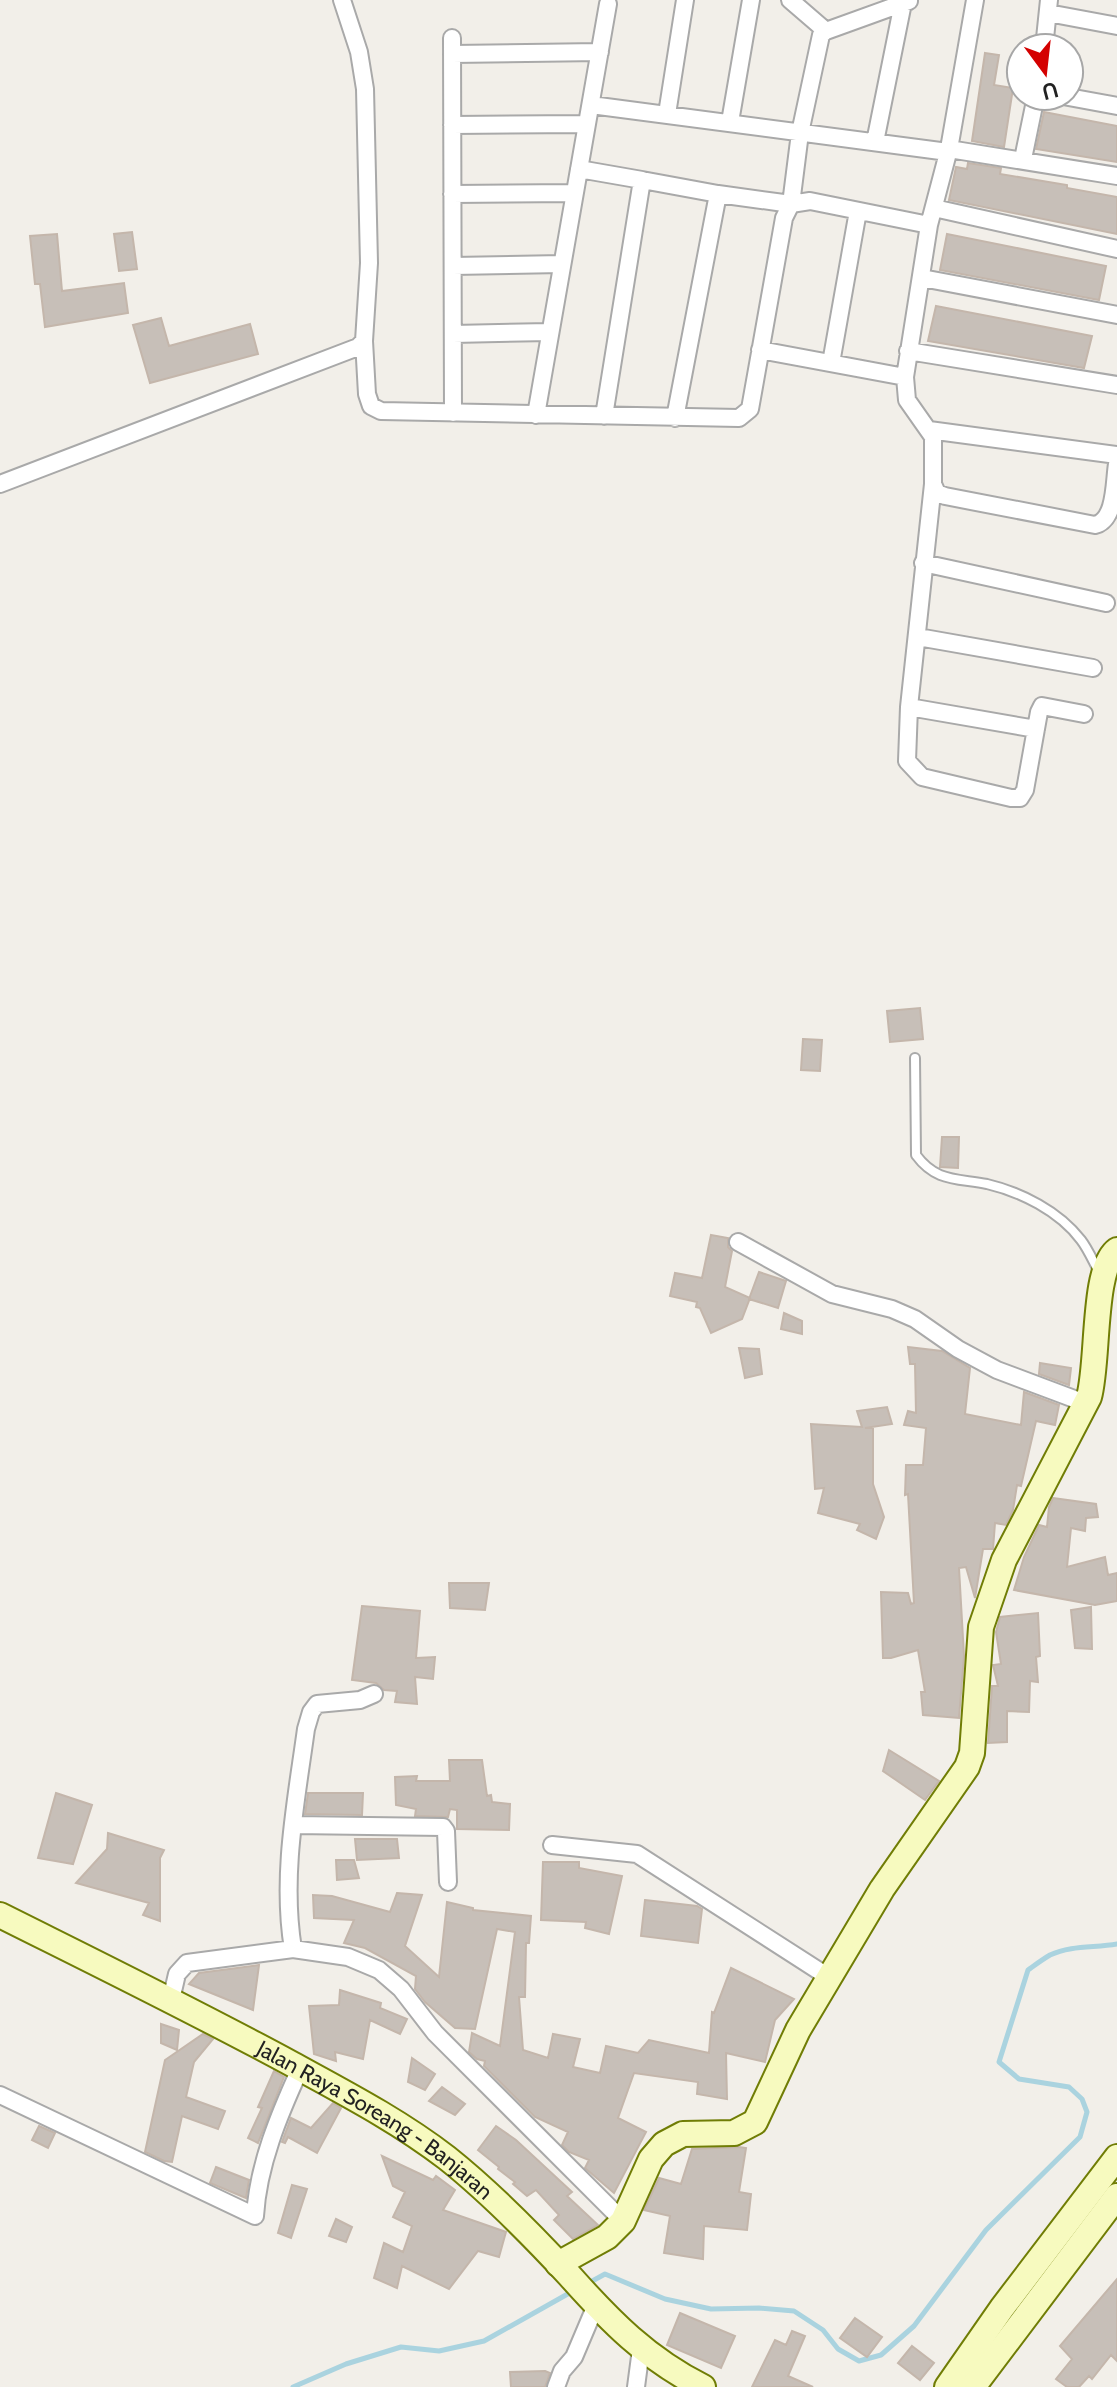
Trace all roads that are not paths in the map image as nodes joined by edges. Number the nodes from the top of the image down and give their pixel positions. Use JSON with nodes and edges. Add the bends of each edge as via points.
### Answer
{"nodes":[{"id":1,"x":342,"y":0,"type":"edge"},
{"id":2,"x":685,"y":0,"type":"edge"},
{"id":3,"x":751,"y":0,"type":"edge"},
{"id":4,"x":790,"y":0,"type":"edge"},
{"id":5,"x":975,"y":0,"type":"edge"},
{"id":6,"x":907,"y":1,"type":"edge"},
{"id":7,"x":608,"y":4,"type":"dead end"},
{"id":8,"x":1049,"y":6,"type":"edge"},
{"id":9,"x":1117,"y":26,"type":"edge"},
{"id":10,"x":826,"y":31,"type":"junction"},
{"id":11,"x":1046,"y":32,"type":"edge"},
{"id":12,"x":600,"y":52,"type":"junction"},
{"id":13,"x":1085,"y":100,"type":"edge"},
{"id":14,"x":591,"y":105,"type":"junction"},
{"id":15,"x":1117,"y":106,"type":"edge"},
{"id":16,"x":1033,"y":112,"type":"edge"},
{"id":17,"x":667,"y":114,"type":"junction"},
{"id":18,"x":730,"y":122,"type":"junction"},
{"id":19,"x":587,"y":124,"type":"junction"},
{"id":20,"x":452,"y":125,"type":"junction"},
{"id":21,"x":800,"y":133,"type":"junction"},
{"id":22,"x":875,"y":142,"type":"junction"},
{"id":23,"x":948,"y":151,"type":"junction"},
{"id":24,"x":1023,"y":159,"type":"junction"},
{"id":25,"x":579,"y":169,"type":"junction"},
{"id":26,"x":1117,"y":176,"type":"edge"},
{"id":27,"x":642,"y":180,"type":"junction"},
{"id":28,"x":575,"y":193,"type":"junction"},
{"id":29,"x":452,"y":194,"type":"junction"},
{"id":30,"x":718,"y":194,"type":"junction"},
{"id":31,"x":791,"y":204,"type":"junction"},
{"id":32,"x":858,"y":211,"type":"junction"},
{"id":33,"x":931,"y":216,"type":"junction"},
{"id":34,"x":1117,"y":249,"type":"edge"},
{"id":35,"x":562,"y":264,"type":"junction"},
{"id":36,"x":453,"y":266,"type":"junction"},
{"id":37,"x":922,"y":278,"type":"junction"},
{"id":38,"x":1117,"y":315,"type":"edge"},
{"id":39,"x":550,"y":332,"type":"junction"},
{"id":40,"x":453,"y":334,"type":"junction"},
{"id":41,"x":361,"y":344,"type":"junction"},
{"id":42,"x":760,"y":350,"type":"junction"},
{"id":43,"x":908,"y":351,"type":"junction"},
{"id":44,"x":831,"y":363,"type":"junction"},
{"id":45,"x":905,"y":377,"type":"junction"},
{"id":46,"x":1117,"y":385,"type":"edge"},
{"id":47,"x":453,"y":413,"type":"junction"},
{"id":48,"x":536,"y":415,"type":"junction"},
{"id":49,"x":604,"y":416,"type":"junction"},
{"id":50,"x":675,"y":418,"type":"junction"},
{"id":51,"x":929,"y":430,"type":"junction"},
{"id":52,"x":1117,"y":455,"type":"edge"},
{"id":53,"x":1117,"y":464,"type":"edge"},
{"id":54,"x":0,"y":484,"type":"edge"},
{"id":55,"x":933,"y":484,"type":"junction"},
{"id":56,"x":923,"y":563,"type":"junction"},
{"id":57,"x":1106,"y":603,"type":"dead end"},
{"id":58,"x":918,"y":637,"type":"junction"},
{"id":59,"x":1093,"y":668,"type":"dead end"},
{"id":60,"x":909,"y":707,"type":"junction"},
{"id":61,"x":1084,"y":714,"type":"dead end"},
{"id":62,"x":1036,"y":729,"type":"junction"},
{"id":63,"x":915,"y":1058,"type":"dead end"},
{"id":64,"x":738,"y":1242,"type":"dead end"},
{"id":65,"x":1117,"y":1250,"type":"edge"},
{"id":66,"x":1102,"y":1276,"type":"junction"},
{"id":67,"x":1085,"y":1403,"type":"junction"},
{"id":68,"x":374,"y":1694,"type":"dead end"},
{"id":69,"x":294,"y":1825,"type":"junction"},
{"id":70,"x":552,"y":1845,"type":"dead end"},
{"id":71,"x":448,"y":1882,"type":"dead end"},
{"id":72,"x":0,"y":1915,"type":"edge"},
{"id":73,"x":293,"y":1949,"type":"junction"},
{"id":74,"x":830,"y":1978,"type":"junction"},
{"id":75,"x":171,"y":2000,"type":"junction"},
{"id":76,"x":300,"y":2069,"type":"junction"},
{"id":77,"x":0,"y":2095,"type":"edge"},
{"id":78,"x":1117,"y":2157,"type":"edge"},
{"id":79,"x":1117,"y":2196,"type":"edge"},
{"id":80,"x":623,"y":2221,"type":"junction"},
{"id":81,"x":564,"y":2270,"type":"junction"},
{"id":82,"x":593,"y":2303,"type":"junction"},
{"id":83,"x":641,"y":2349,"type":"junction"},
{"id":84,"x":556,"y":2387,"type":"edge"},
{"id":85,"x":636,"y":2387,"type":"edge"},
{"id":86,"x":703,"y":2387,"type":"edge"},
{"id":87,"x":947,"y":2387,"type":"edge"},
{"id":88,"x":973,"y":2387,"type":"edge"}],
"edges":[{"from":1,"to":41,"type":"street","via":[[365,89],[369,263]]},
{"from":2,"to":17,"type":"street"},
{"from":3,"to":18,"type":"street"},
{"from":4,"to":10,"type":"street"},
{"from":5,"to":23,"type":"street"},
{"from":6,"to":10,"type":"street"},
{"from":6,"to":22,"type":"street"},
{"from":7,"to":12,"type":"street"},
{"from":8,"to":9,"type":"street"},
{"from":8,"to":11,"type":"street"},
{"from":10,"to":21,"type":"street"},
{"from":12,"to":14,"type":"street"},
{"from":12,"to":20,"type":"street","via":[[452,46]]},
{"from":13,"to":15,"type":"street"},
{"from":14,"to":17,"type":"street"},
{"from":14,"to":19,"type":"street"},
{"from":16,"to":24,"type":"street"},
{"from":17,"to":18,"type":"street"},
{"from":18,"to":21,"type":"street"},
{"from":19,"to":20,"type":"street"},
{"from":19,"to":25,"type":"street"},
{"from":20,"to":29,"type":"street"},
{"from":21,"to":22,"type":"street"},
{"from":21,"to":31,"type":"street"},
{"from":22,"to":23,"type":"street"},
{"from":23,"to":24,"type":"street"},
{"from":23,"to":33,"type":"street"},
{"from":24,"to":26,"type":"street"},
{"from":25,"to":27,"type":"street"},
{"from":25,"to":28,"type":"street"},
{"from":27,"to":30,"type":"street"},
{"from":27,"to":49,"type":"street"},
{"from":28,"to":29,"type":"street"},
{"from":28,"to":35,"type":"street"},
{"from":29,"to":36,"type":"street"},
{"from":30,"to":31,"type":"street"},
{"from":30,"to":50,"type":"street"},
{"from":31,"to":32,"type":"street","via":[[810,201]]},
{"from":31,"to":42,"type":"street"},
{"from":32,"to":33,"type":"street"},
{"from":32,"to":44,"type":"street"},
{"from":33,"to":34,"type":"street"},
{"from":33,"to":37,"type":"street"},
{"from":35,"to":36,"type":"street"},
{"from":35,"to":39,"type":"street"},
{"from":36,"to":40,"type":"street"},
{"from":37,"to":38,"type":"street"},
{"from":37,"to":43,"type":"street"},
{"from":39,"to":40,"type":"street"},
{"from":39,"to":48,"type":"street"},
{"from":40,"to":47,"type":"street"},
{"from":41,"to":47,"type":"street","via":[[371,406],[381,411]]},
{"from":41,"to":54,"type":"street"},
{"from":42,"to":44,"type":"street"},
{"from":42,"to":50,"type":"street","via":[[750,409],[739,418]]},
{"from":43,"to":45,"type":"street"},
{"from":43,"to":46,"type":"street"},
{"from":44,"to":45,"type":"street"},
{"from":45,"to":51,"type":"street","via":[[907,400]]},
{"from":47,"to":48,"type":"street"},
{"from":48,"to":49,"type":"street"},
{"from":49,"to":50,"type":"street"},
{"from":51,"to":52,"type":"street"},
{"from":51,"to":55,"type":"street"},
{"from":53,"to":55,"type":"street","via":[[1108,516],[1095,525],[945,496]]},
{"from":55,"to":56,"type":"street"},
{"from":56,"to":57,"type":"street"},
{"from":56,"to":58,"type":"street"},
{"from":58,"to":59,"type":"street"},
{"from":58,"to":60,"type":"street"},
{"from":60,"to":62,"type":"street"},
{"from":60,"to":62,"type":"street","via":[[907,761],[915,772],[1011,798],[1020,798],[1025,790]]},
{"from":61,"to":62,"type":"street","via":[[1042,706]]},
{"from":63,"to":66,"type":"lane","via":[[916,1155],[925,1168],[938,1176],[1009,1191],[1053,1212],[1080,1239]]},
{"from":64,"to":67,"type":"street","via":[[832,1294],[892,1309],[997,1370]]},
{"from":65,"to":66,"type":"street","via":[[1107,1259]]},
{"from":66,"to":67,"type":"street","via":[[1093,1380]]},
{"from":67,"to":74,"type":"street","via":[[1004,1560],[981,1627],[970,1762],[882,1889]]},
{"from":68,"to":69,"type":"street","via":[[314,1706],[306,1729]]},
{"from":69,"to":71,"type":"street","via":[[443,1827]]},
{"from":69,"to":73,"type":"street","via":[[287,1905]]},
{"from":70,"to":74,"type":"street","via":[[637,1854]]},
{"from":72,"to":75,"type":"street","name":"Jalan Raya Soreang - Banjaran"},
{"from":73,"to":75,"type":"street","via":[[187,1963],[177,1974]]},
{"from":73,"to":80,"type":"street","via":[[348,1957],[379,1970]]},
{"from":74,"to":80,"type":"street","via":[[798,2030],[755,2122],[734,2133],[683,2134],[664,2144],[651,2159]]},
{"from":75,"to":76,"type":"street","name":"Jalan Raya Soreang - Banjaran"},
{"from":76,"to":77,"type":"street","via":[[268,2151],[255,2216]]},
{"from":76,"to":81,"type":"street","name":"Jalan Raya Soreang - Banjaran","via":[[385,2115],[447,2158]]},
{"from":78,"to":87,"type":"street"},
{"from":79,"to":88,"type":"street"},
{"from":80,"to":81,"type":"street"},
{"from":81,"to":82,"type":"street","name":"Jalan Raya Soreang - Banjaran"},
{"from":82,"to":83,"type":"street","name":"Jalan Raya Soreang - Banjaran"},
{"from":82,"to":84,"type":"street","via":[[574,2357]]},
{"from":83,"to":85,"type":"street"},
{"from":83,"to":86,"type":"street","name":"Jalan Raya Soreang - Banjaran"}]}
